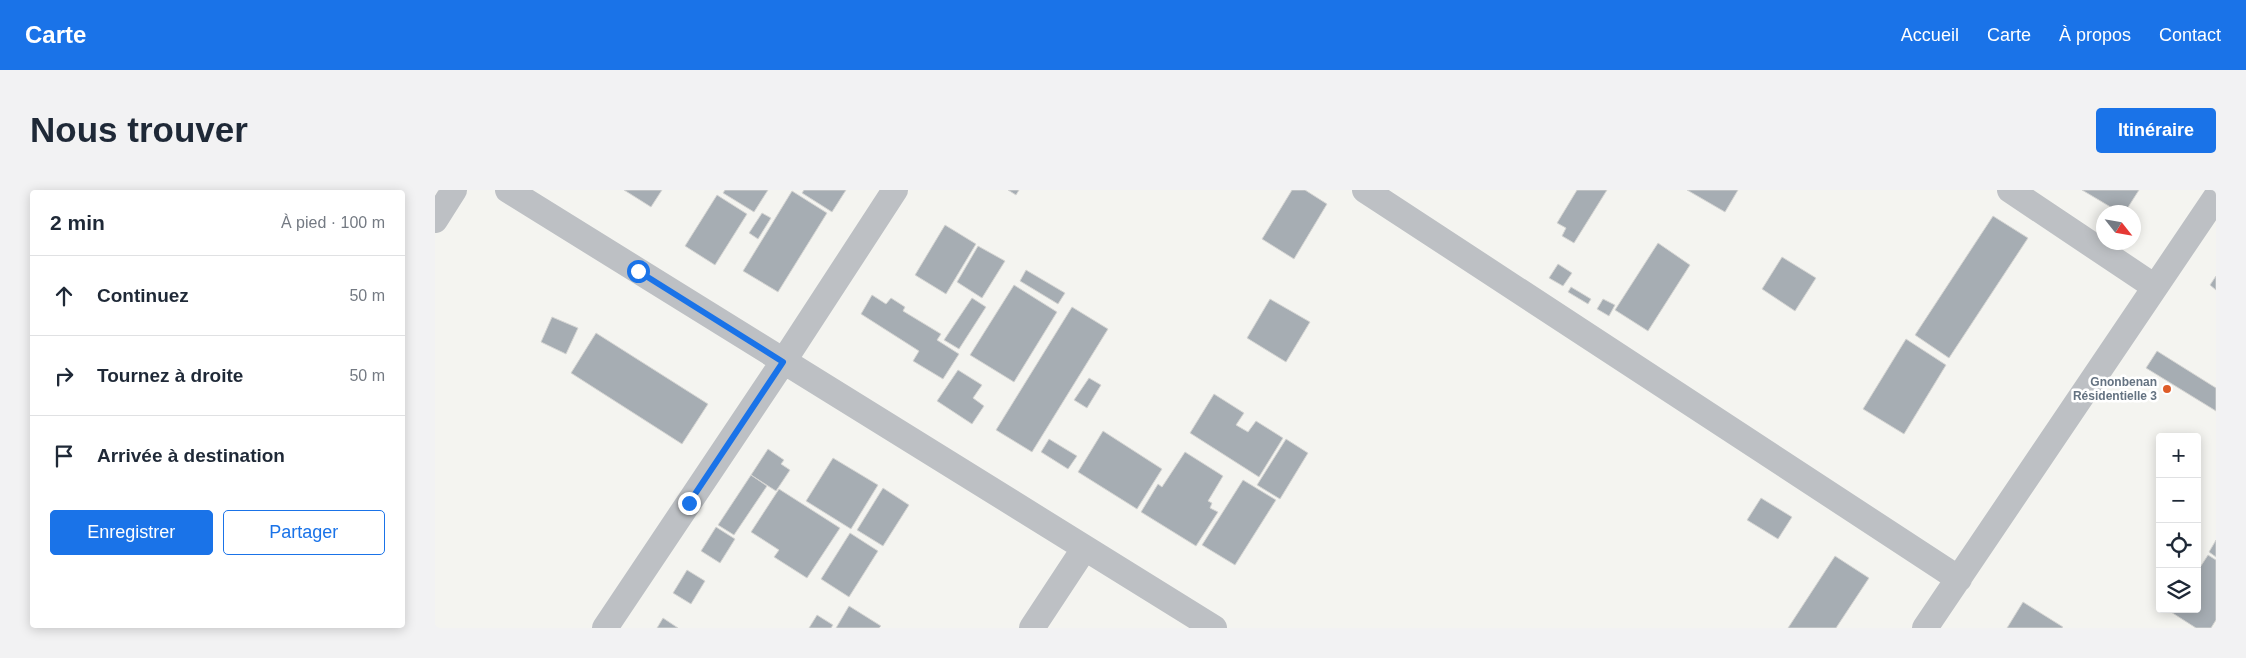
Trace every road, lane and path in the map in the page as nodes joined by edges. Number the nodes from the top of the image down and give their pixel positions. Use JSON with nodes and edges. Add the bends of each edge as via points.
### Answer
{"nodes":[{"id":1,"x":454,"y":190,"type":"edge"},
{"id":2,"x":508,"y":190,"type":"edge"},
{"id":3,"x":895,"y":190,"type":"edge"},
{"id":4,"x":1365,"y":190,"type":"edge"},
{"id":5,"x":2010,"y":190,"type":"edge"},
{"id":6,"x":2216,"y":197,"type":"edge"},
{"id":7,"x":435,"y":220,"type":"edge"},
{"id":8,"x":2155,"y":287,"type":"junction"},
{"id":9,"x":783,"y":362,"type":"junction"},
{"id":10,"x":1084,"y":549,"type":"junction"},
{"id":11,"x":1959,"y":578,"type":"junction"},
{"id":12,"x":605,"y":628,"type":"edge"},
{"id":13,"x":1032,"y":628,"type":"edge"},
{"id":14,"x":1214,"y":628,"type":"edge"},
{"id":15,"x":1925,"y":628,"type":"edge"}],
"edges":[{"from":1,"to":7,"type":"street"},
{"from":2,"to":9,"type":"street"},
{"from":3,"to":9,"type":"street"},
{"from":4,"to":11,"type":"street"},
{"from":5,"to":8,"type":"street"},
{"from":6,"to":8,"type":"street"},
{"from":8,"to":11,"type":"street"},
{"from":9,"to":10,"type":"street"},
{"from":9,"to":12,"type":"street"},
{"from":10,"to":13,"type":"street"},
{"from":10,"to":14,"type":"street"},
{"from":11,"to":15,"type":"street"}]}
